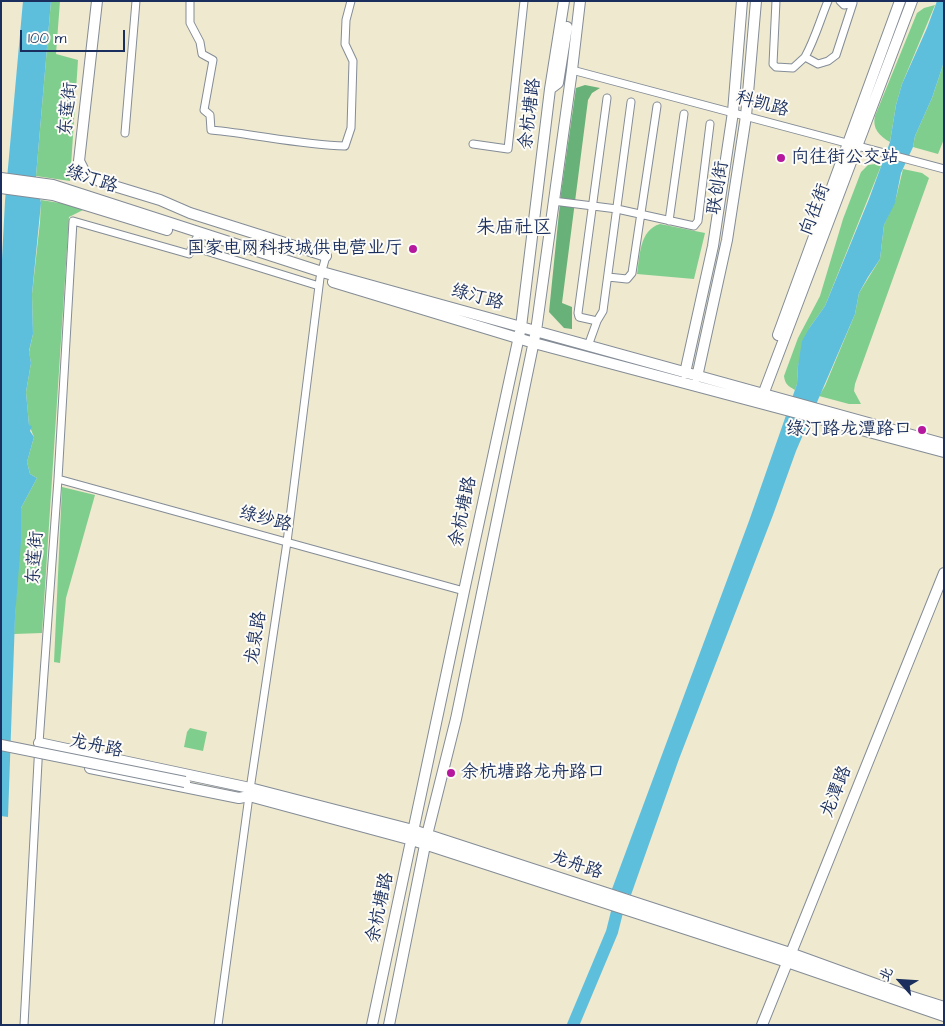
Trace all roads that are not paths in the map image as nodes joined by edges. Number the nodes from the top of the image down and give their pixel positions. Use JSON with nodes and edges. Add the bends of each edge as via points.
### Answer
{"nodes":[{"id":1,"x":97,"y":1,"type":"edge"},
{"id":2,"x":136,"y":1,"type":"edge"},
{"id":3,"x":190,"y":1,"type":"edge"},
{"id":4,"x":351,"y":1,"type":"edge"},
{"id":5,"x":524,"y":1,"type":"edge"},
{"id":6,"x":564,"y":1,"type":"edge"},
{"id":7,"x":570,"y":1,"type":"edge"},
{"id":8,"x":575,"y":1,"type":"edge"},
{"id":9,"x":580,"y":1,"type":"edge"},
{"id":10,"x":742,"y":1,"type":"edge"},
{"id":11,"x":756,"y":1,"type":"edge"},
{"id":12,"x":776,"y":1,"type":"edge"},
{"id":13,"x":828,"y":1,"type":"edge"},
{"id":14,"x":840,"y":1,"type":"edge"},
{"id":15,"x":900,"y":1,"type":"edge"},
{"id":16,"x":912,"y":1,"type":"edge"},
{"id":17,"x":805,"y":57,"type":"junction"},
{"id":18,"x":572,"y":70,"type":"junction"},
{"id":19,"x":550,"y":88,"type":"junction"},
{"id":20,"x":568,"y":97,"type":"junction"},
{"id":21,"x":607,"y":98,"type":"dead end"},
{"id":22,"x":631,"y":102,"type":"dead end"},
{"id":23,"x":657,"y":106,"type":"dead end"},
{"id":24,"x":733,"y":112,"type":"junction"},
{"id":25,"x":684,"y":114,"type":"dead end"},
{"id":26,"x":746,"y":116,"type":"junction"},
{"id":27,"x":710,"y":124,"type":"dead end"},
{"id":28,"x":124,"y":134,"type":"dead end"},
{"id":29,"x":473,"y":144,"type":"dead end"},
{"id":30,"x":853,"y":144,"type":"junction"},
{"id":31,"x":944,"y":169,"type":"edge"},
{"id":32,"x":3,"y":183,"type":"edge"},
{"id":33,"x":53,"y":190,"type":"junction"},
{"id":34,"x":553,"y":201,"type":"junction"},
{"id":35,"x":592,"y":206,"type":"junction"},
{"id":36,"x":617,"y":209,"type":"junction"},
{"id":37,"x":641,"y":214,"type":"junction"},
{"id":38,"x":668,"y":221,"type":"junction"},
{"id":39,"x":194,"y":243,"type":"junction"},
{"id":40,"x":326,"y":256,"type":"joint"},
{"id":41,"x":608,"y":277,"type":"junction"},
{"id":42,"x":320,"y":279,"type":"junction"},
{"id":43,"x":597,"y":321,"type":"junction"},
{"id":44,"x":521,"y":327,"type":"junction"},
{"id":45,"x":536,"y":331,"type":"junction"},
{"id":46,"x":519,"y":339,"type":"junction"},
{"id":47,"x":534,"y":343,"type":"junction"},
{"id":48,"x":588,"y":346,"type":"junction"},
{"id":49,"x":685,"y":373,"type":"junction"},
{"id":50,"x":697,"y":377,"type":"junction"},
{"id":51,"x":759,"y":398,"type":"junction"},
{"id":52,"x":815,"y":413,"type":"junction"},
{"id":53,"x":944,"y":444,"type":"edge"},
{"id":54,"x":944,"y":452,"type":"edge"},
{"id":55,"x":58,"y":479,"type":"junction"},
{"id":56,"x":287,"y":542,"type":"junction"},
{"id":57,"x":944,"y":573,"type":"edge"},
{"id":58,"x":464,"y":591,"type":"junction"},
{"id":59,"x":39,"y":744,"type":"junction"},
{"id":60,"x":1,"y":745,"type":"edge"},
{"id":61,"x":39,"y":758,"type":"junction"},
{"id":62,"x":189,"y":779,"type":"junction"},
{"id":63,"x":197,"y":790,"type":"junction"},
{"id":64,"x":249,"y":792,"type":"junction"},
{"id":65,"x":412,"y":835,"type":"junction"},
{"id":66,"x":426,"y":840,"type":"junction"},
{"id":67,"x":788,"y":957,"type":"junction"},
{"id":68,"x":944,"y":1007,"type":"edge"},
{"id":69,"x":944,"y":1016,"type":"edge"},
{"id":70,"x":24,"y":1025,"type":"edge"},
{"id":71,"x":218,"y":1025,"type":"edge"},
{"id":72,"x":372,"y":1025,"type":"edge"},
{"id":73,"x":389,"y":1025,"type":"edge"},
{"id":74,"x":762,"y":1025,"type":"edge"}],
"edges":[{"from":1,"to":40,"type":"street","name":"东莲街","via":[[79,161],[85,174],[190,213]]},
{"from":2,"to":28,"type":"street"},
{"from":3,"to":4,"type":"street","via":[[190,23],[202,54],[213,60],[204,110],[210,115],[211,130],[325,146],[345,146],[352,128],[353,61],[345,44]]},
{"from":5,"to":29,"type":"street","via":[[508,148]]},
{"from":6,"to":19,"type":"street","name":"余杭塘路"},
{"from":7,"to":19,"type":"street","via":[[558,83]]},
{"from":8,"to":20,"type":"street","via":[[566,84]]},
{"from":9,"to":18,"type":"street","name":"余杭塘路"},
{"from":10,"to":24,"type":"street","name":"联创街"},
{"from":11,"to":26,"type":"street","name":"联创街"},
{"from":12,"to":17,"type":"street","via":[[773,64],[792,68]]},
{"from":13,"to":17,"type":"street"},
{"from":14,"to":17,"type":"street","via":[[844,6],[853,3],[836,55],[818,64]]},
{"from":15,"to":30,"type":"street","name":"向往街"},
{"from":16,"to":30,"type":"street","name":"向往街"},
{"from":18,"to":20,"type":"street","name":"余杭塘路"},
{"from":18,"to":24,"type":"street","name":"科凯路"},
{"from":19,"to":44,"type":"street","name":"余杭塘路"},
{"from":20,"to":34,"type":"street","name":"余杭塘路"},
{"from":21,"to":35,"type":"street"},
{"from":22,"to":36,"type":"street"},
{"from":23,"to":37,"type":"street"},
{"from":24,"to":26,"type":"street","name":"科凯路"},
{"from":24,"to":49,"type":"street","name":"联创街","via":[[713,246]]},
{"from":25,"to":38,"type":"street"},
{"from":26,"to":30,"type":"street","name":"科凯路"},
{"from":26,"to":50,"type":"street","name":"联创街","via":[[727,240]]},
{"from":27,"to":38,"type":"street","via":[[698,221],[694,226]]},
{"from":30,"to":31,"type":"street","name":"科凯路"},
{"from":30,"to":51,"type":"street","name":"向往街"},
{"from":32,"to":33,"type":"street","name":"绿汀路"},
{"from":33,"to":39,"type":"street","name":"绿汀路"},
{"from":33,"to":42,"type":"street","name":"绿汀路"},
{"from":34,"to":35,"type":"street"},
{"from":34,"to":45,"type":"street","name":"余杭塘路"},
{"from":35,"to":36,"type":"street"},
{"from":35,"to":43,"type":"street","via":[[578,312],[579,317]]},
{"from":36,"to":37,"type":"street"},
{"from":36,"to":41,"type":"street"},
{"from":37,"to":38,"type":"street"},
{"from":37,"to":41,"type":"street","via":[[632,272],[627,279]]},
{"from":39,"to":42,"type":"street","name":"绿汀路"},
{"from":39,"to":55,"type":"street","name":"东莲街","via":[[189,254],[73,221]]},
{"from":40,"to":42,"type":"street","name":"龙泉路"},
{"from":41,"to":43,"type":"street","via":[[603,311]]},
{"from":42,"to":44,"type":"street","name":"绿汀路"},
{"from":42,"to":46,"type":"street","name":"绿汀路"},
{"from":42,"to":56,"type":"street","name":"龙泉路"},
{"from":43,"to":48,"type":"street"},
{"from":44,"to":45,"type":"street","name":"绿汀路"},
{"from":44,"to":46,"type":"street","name":"余杭塘路"},
{"from":45,"to":47,"type":"street","name":"余杭塘路"},
{"from":45,"to":48,"type":"street","name":"绿汀路"},
{"from":46,"to":47,"type":"street","name":"绿汀路"},
{"from":46,"to":58,"type":"street","name":"余杭塘路"},
{"from":47,"to":51,"type":"street","name":"绿汀路"},
{"from":47,"to":66,"type":"street","name":"余杭塘路","via":[[456,719]]},
{"from":48,"to":49,"type":"street","name":"绿汀路"},
{"from":49,"to":50,"type":"street","name":"绿汀路"},
{"from":50,"to":51,"type":"street","name":"绿汀路"},
{"from":51,"to":52,"type":"street","name":"绿汀路"},
{"from":52,"to":53,"type":"street","name":"绿汀路"},
{"from":52,"to":54,"type":"street","name":"绿汀路"},
{"from":55,"to":56,"type":"street","name":"绿纱路"},
{"from":55,"to":59,"type":"street","name":"东莲街"},
{"from":56,"to":58,"type":"street","name":"绿纱路"},
{"from":56,"to":64,"type":"street","name":"龙泉路"},
{"from":57,"to":67,"type":"street","name":"龙潭路"},
{"from":58,"to":65,"type":"street","name":"余杭塘路"},
{"from":59,"to":61,"type":"street","name":"东莲街"},
{"from":59,"to":62,"type":"street","name":"龙舟路","via":[[171,770]]},
{"from":60,"to":62,"type":"street","name":"龙舟路","bridge":true},
{"from":61,"to":63,"type":"street","name":"龙舟路"},
{"from":61,"to":70,"type":"street","name":"东莲街"},
{"from":62,"to":63,"type":"street","name":"龙舟路"},
{"from":62,"to":64,"type":"street","name":"龙舟路"},
{"from":63,"to":64,"type":"street","name":"龙舟路","via":[[239,798]]},
{"from":64,"to":65,"type":"street","name":"龙舟路"},
{"from":64,"to":71,"type":"street","name":"龙泉路"},
{"from":65,"to":66,"type":"street","name":"龙舟路"},
{"from":65,"to":72,"type":"street","name":"余杭塘路"},
{"from":66,"to":67,"type":"street","name":"龙舟路"},
{"from":66,"to":73,"type":"street","name":"余杭塘路"},
{"from":67,"to":68,"type":"street","name":"龙舟路"},
{"from":67,"to":69,"type":"street","name":"龙舟路"},
{"from":67,"to":74,"type":"street","name":"龙潭路"}]}
